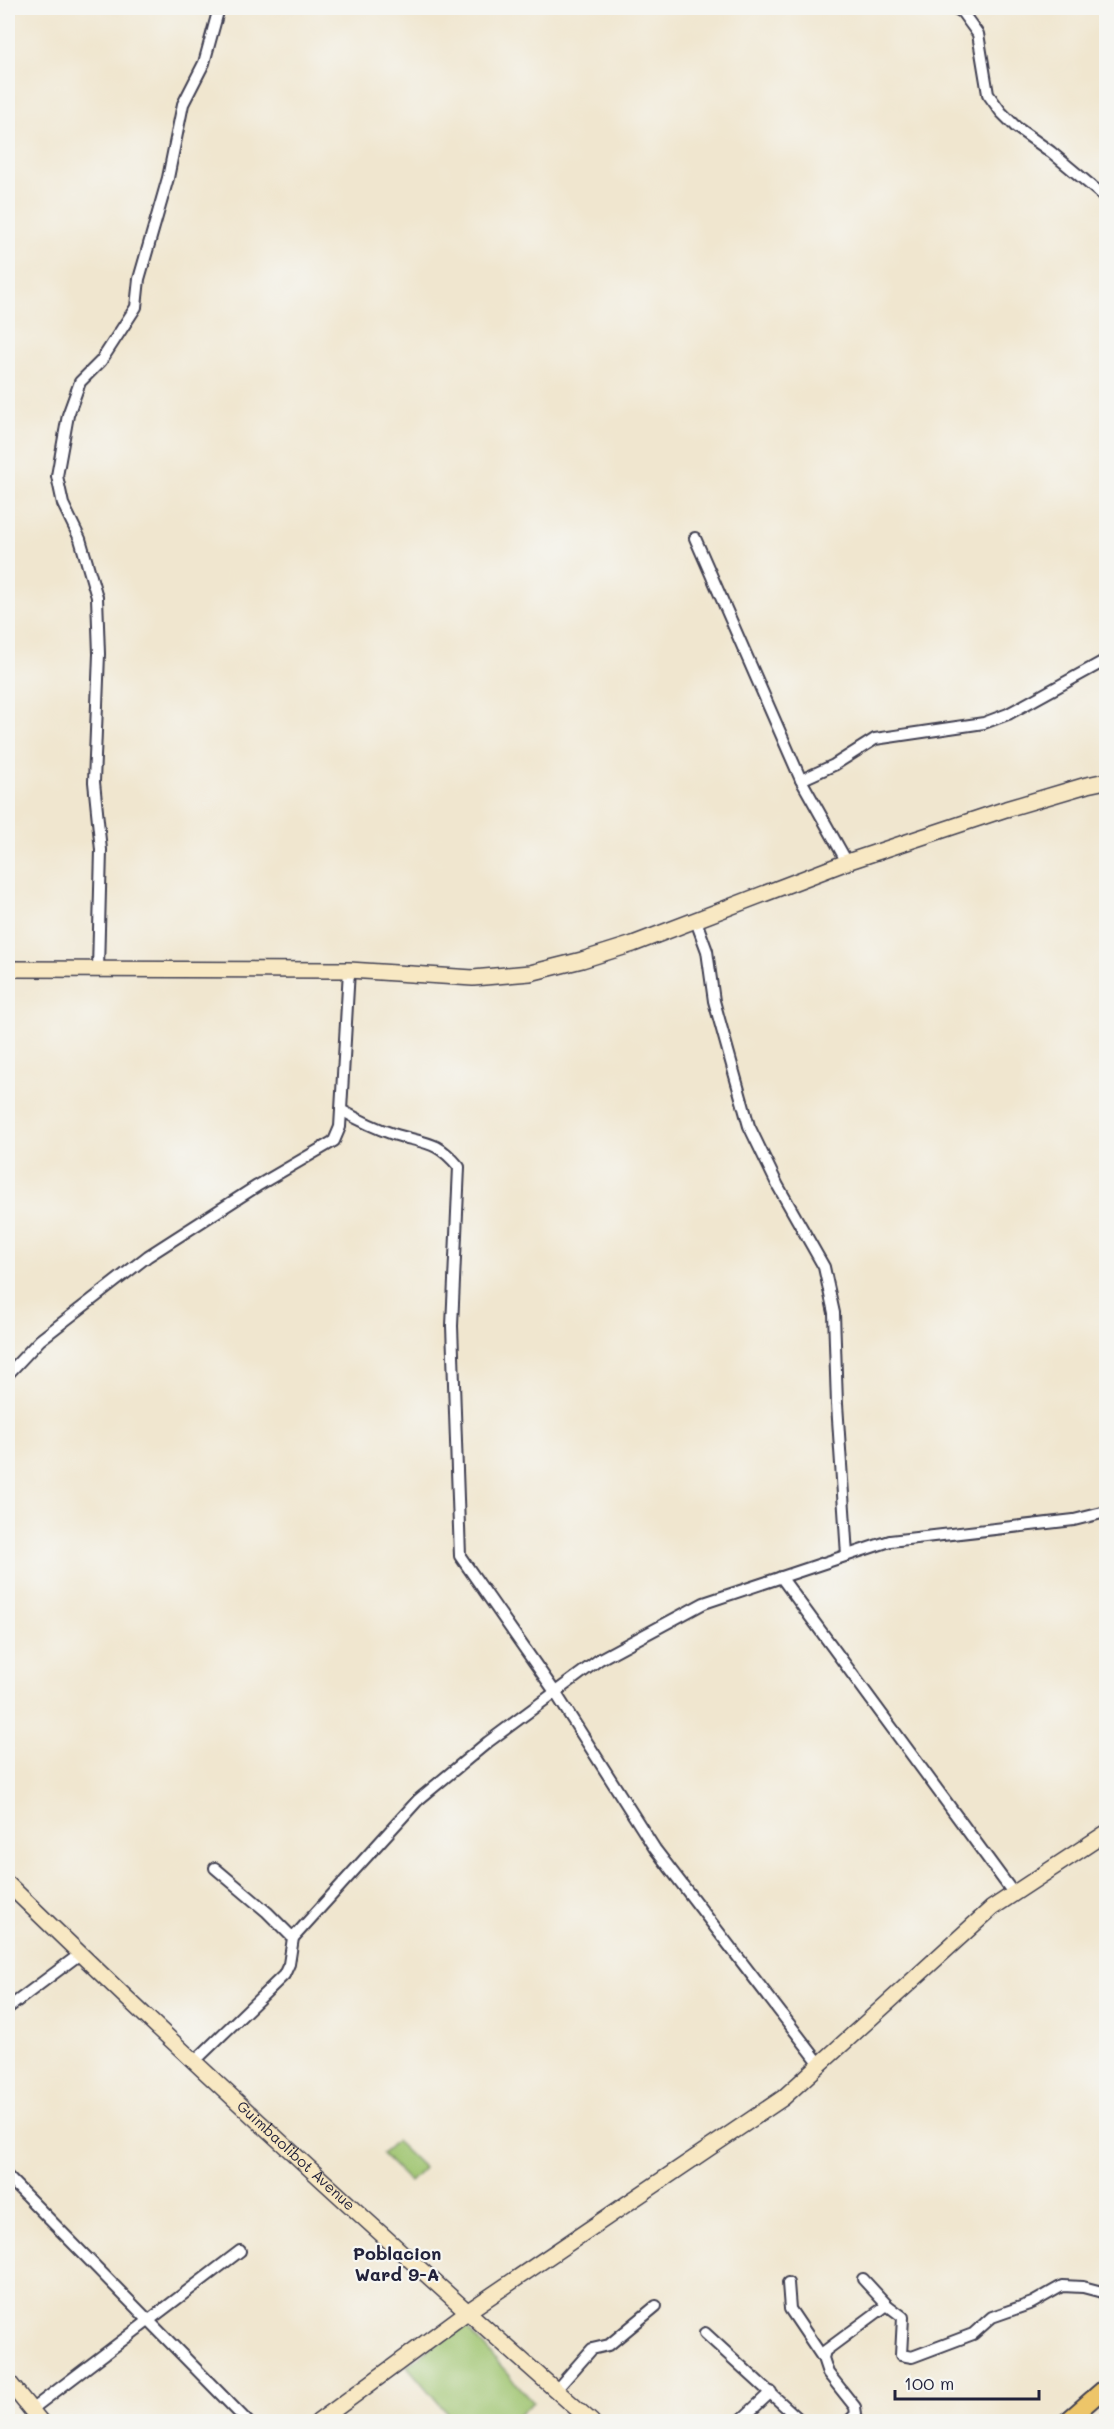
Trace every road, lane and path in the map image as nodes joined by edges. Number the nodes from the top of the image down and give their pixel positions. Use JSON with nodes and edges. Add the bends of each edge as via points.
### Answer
{"nodes":[{"id":1,"x":219,"y":8,"type":"edge"},
{"id":2,"x":955,"y":8,"type":"edge"},
{"id":3,"x":1107,"y":198,"type":"edge"},
{"id":4,"x":695,"y":538,"type":"dead end"},
{"id":5,"x":1107,"y":660,"type":"edge"},
{"id":6,"x":801,"y":780,"type":"junction"},
{"id":7,"x":1107,"y":781,"type":"edge"},
{"id":8,"x":848,"y":862,"type":"junction"},
{"id":9,"x":696,"y":921,"type":"junction"},
{"id":10,"x":8,"y":969,"type":"edge"},
{"id":11,"x":98,"y":969,"type":"junction"},
{"id":12,"x":349,"y":970,"type":"junction"},
{"id":13,"x":341,"y":1110,"type":"junction"},
{"id":14,"x":358,"y":1119,"type":"junction"},
{"id":15,"x":340,"y":1127,"type":"junction"},
{"id":16,"x":8,"y":1374,"type":"edge"},
{"id":17,"x":1107,"y":1512,"type":"edge"},
{"id":18,"x":847,"y":1555,"type":"junction"},
{"id":19,"x":781,"y":1577,"type":"junction"},
{"id":20,"x":555,"y":1692,"type":"junction"},
{"id":21,"x":1107,"y":1833,"type":"edge"},
{"id":22,"x":215,"y":1868,"type":"dead end"},
{"id":23,"x":8,"y":1884,"type":"edge"},
{"id":24,"x":1014,"y":1894,"type":"junction"},
{"id":25,"x":293,"y":1938,"type":"junction"},
{"id":26,"x":80,"y":1954,"type":"junction"},
{"id":27,"x":8,"y":2008,"type":"edge"},
{"id":28,"x":195,"y":2061,"type":"junction"},
{"id":29,"x":820,"y":2064,"type":"junction"},
{"id":30,"x":8,"y":2177,"type":"edge"},
{"id":31,"x":240,"y":2251,"type":"dead end"},
{"id":32,"x":863,"y":2279,"type":"dead end"},
{"id":33,"x":788,"y":2283,"type":"dead end"},
{"id":34,"x":1107,"y":2297,"type":"edge"},
{"id":35,"x":887,"y":2305,"type":"junction"},
{"id":36,"x":656,"y":2306,"type":"dead end"},
{"id":37,"x":467,"y":2312,"type":"junction"},
{"id":38,"x":147,"y":2320,"type":"junction"},
{"id":39,"x":705,"y":2333,"type":"dead end"},
{"id":40,"x":823,"y":2358,"type":"junction"},
{"id":41,"x":8,"y":2381,"type":"edge"},
{"id":42,"x":1107,"y":2387,"type":"edge"},
{"id":43,"x":556,"y":2390,"type":"junction"},
{"id":44,"x":771,"y":2392,"type":"junction"},
{"id":45,"x":36,"y":2416,"type":"edge"},
{"id":46,"x":248,"y":2421,"type":"edge"},
{"id":47,"x":318,"y":2421,"type":"edge"},
{"id":48,"x":592,"y":2421,"type":"edge"},
{"id":49,"x":739,"y":2421,"type":"edge"},
{"id":50,"x":802,"y":2421,"type":"edge"},
{"id":51,"x":848,"y":2421,"type":"edge"},
{"id":52,"x":1065,"y":2421,"type":"edge"}],
"edges":[{"from":1,"to":11,"type":"street","via":[[204,63],[183,104],[168,178],[139,279],[136,307],[101,361],[80,382],[68,415],[57,476],[63,504],[80,539],[97,597],[94,782],[101,850]]},
{"from":2,"to":3,"type":"street","via":[[978,34],[988,94],[1001,112]]},
{"from":4,"to":6,"type":"street"},
{"from":5,"to":6,"type":"street","via":[[1008,714],[984,723],[876,739]]},
{"from":6,"to":8,"type":"street"},
{"from":7,"to":8,"type":"street","via":[[1006,809]]},
{"from":8,"to":9,"type":"street"},
{"from":9,"to":12,"type":"street","via":[[582,960],[530,973],[473,978]]},
{"from":9,"to":18,"type":"street","via":[[707,951],[714,1001],[748,1126],[824,1267],[834,1313]]},
{"from":10,"to":11,"type":"street"},
{"from":11,"to":12,"type":"street"},
{"from":12,"to":13,"type":"street"},
{"from":13,"to":14,"type":"street"},
{"from":13,"to":15,"type":"street"},
{"from":14,"to":15,"type":"street"},
{"from":14,"to":20,"type":"street","via":[[392,1134],[433,1144],[447,1152],[459,1167],[453,1326],[460,1557]]},
{"from":15,"to":16,"type":"street","via":[[334,1142],[257,1185],[148,1256],[40,1340]]},
{"from":17,"to":18,"type":"street","via":[[1074,1520],[890,1541]]},
{"from":18,"to":19,"type":"street"},
{"from":19,"to":20,"type":"street","via":[[704,1603],[600,1659]]},
{"from":19,"to":24,"type":"street"},
{"from":20,"to":25,"type":"street","via":[[418,1800]]},
{"from":20,"to":29,"type":"street","via":[[655,1849]]},
{"from":21,"to":24,"type":"street"},
{"from":22,"to":25,"type":"street"},
{"from":23,"to":26,"type":"street","name":"Guimbaolibot Avenue"},
{"from":24,"to":29,"type":"street","via":[[992,1908]]},
{"from":25,"to":28,"type":"street","via":[[284,1975]]},
{"from":26,"to":27,"type":"street"},
{"from":26,"to":28,"type":"street","name":"Guimbaolibot Avenue"},
{"from":28,"to":37,"type":"street","name":"Guimbaolibot Avenue"},
{"from":29,"to":37,"type":"street","via":[[783,2098]]},
{"from":30,"to":38,"type":"street"},
{"from":31,"to":38,"type":"street"},
{"from":32,"to":35,"type":"street"},
{"from":33,"to":40,"type":"street","via":[[790,2309]]},
{"from":34,"to":35,"type":"street","via":[[1102,2292],[1062,2286],[1032,2303],[992,2317],[973,2334],[912,2357],[901,2355],[903,2318]]},
{"from":35,"to":40,"type":"street","via":[[825,2351]]},
{"from":36,"to":43,"type":"street","via":[[609,2345],[592,2349]]},
{"from":37,"to":43,"type":"street","name":"Guimbaolibot Avenue"},
{"from":37,"to":47,"type":"street"},
{"from":38,"to":45,"type":"street"},
{"from":38,"to":46,"type":"street"},
{"from":39,"to":44,"type":"street"},
{"from":40,"to":51,"type":"street","via":[[828,2373],[855,2407],[856,2414]]},
{"from":41,"to":45,"type":"street"},
{"from":42,"to":52,"type":"main road"},
{"from":43,"to":48,"type":"street","name":"Guimbaolibot Avenue"},
{"from":44,"to":49,"type":"street"},
{"from":44,"to":50,"type":"street"}]}
